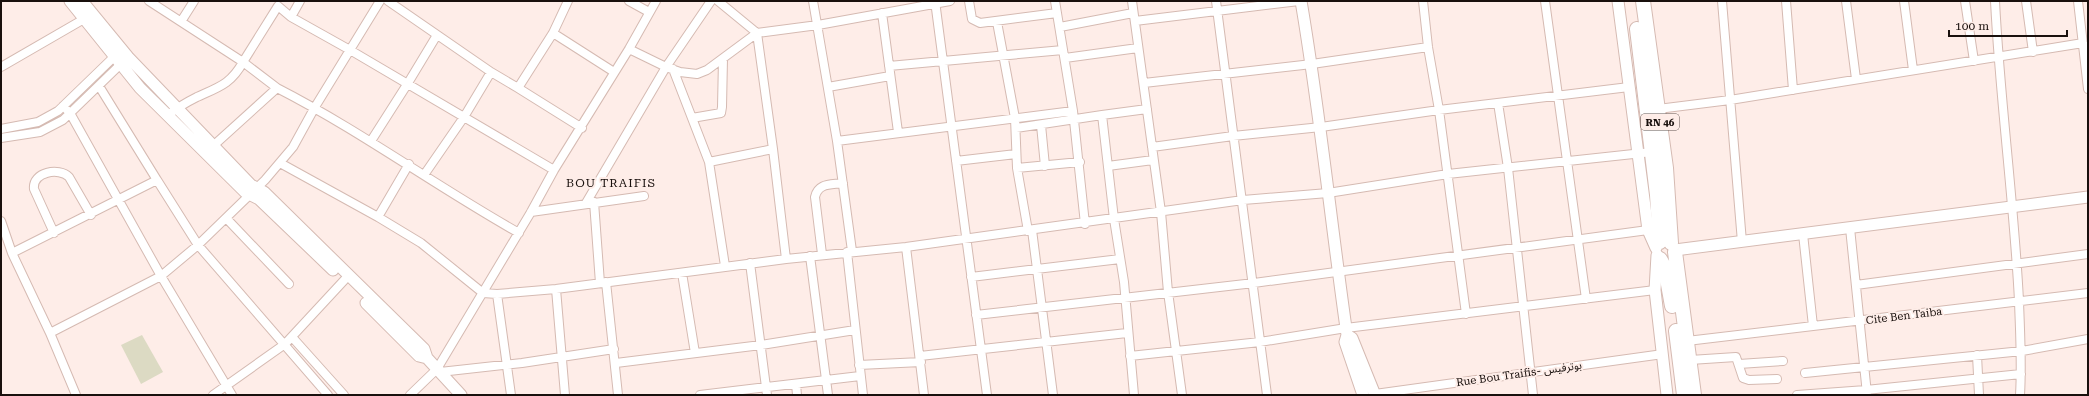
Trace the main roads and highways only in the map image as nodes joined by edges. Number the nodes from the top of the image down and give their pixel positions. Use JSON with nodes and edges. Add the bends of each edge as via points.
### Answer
{"nodes":[{"id":1,"x":1634,"y":1,"type":"edge"},
{"id":2,"x":1643,"y":1,"type":"edge"},
{"id":3,"x":1665,"y":250,"type":"junction"},
{"id":4,"x":1684,"y":395,"type":"edge"},
{"id":5,"x":1694,"y":395,"type":"edge"}],
"edges":[{"from":1,"to":3,"type":"highway","number":"RN 46"},
{"from":2,"to":3,"type":"highway","number":"RN 46","via":[[1666,168]]},
{"from":3,"to":4,"type":"highway","number":"RN 46","via":[[1665,268]]},
{"from":3,"to":5,"type":"highway","number":"RN 46","via":[[1687,341]]}]}
